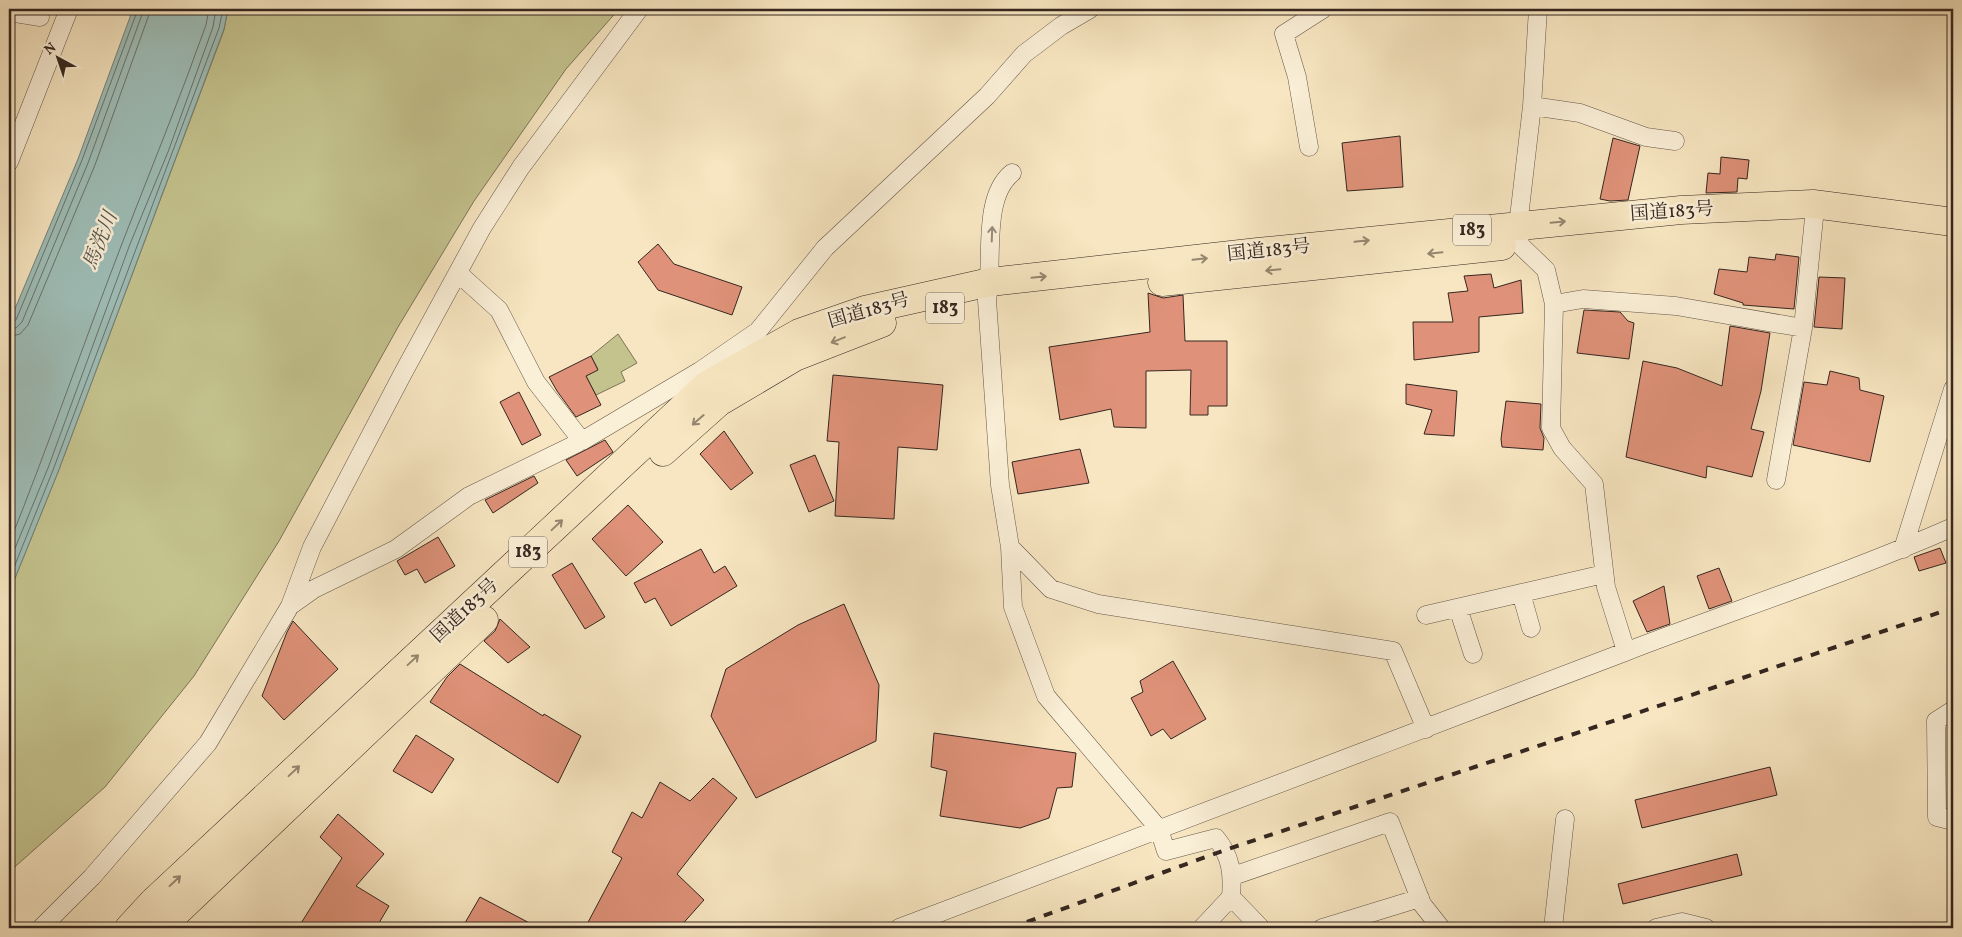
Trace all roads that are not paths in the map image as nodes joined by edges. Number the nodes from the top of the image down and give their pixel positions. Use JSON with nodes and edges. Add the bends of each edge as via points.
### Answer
{"nodes":[{"id":1,"x":69,"y":9,"type":"edge"},
{"id":2,"x":639,"y":9,"type":"edge"},
{"id":3,"x":1090,"y":9,"type":"edge"},
{"id":4,"x":1323,"y":9,"type":"edge"},
{"id":5,"x":1538,"y":9,"type":"edge"},
{"id":6,"x":9,"y":12,"type":"edge"},
{"id":7,"x":40,"y":17,"type":"dead end"},
{"id":8,"x":1532,"y":106,"type":"junction"},
{"id":9,"x":1676,"y":141,"type":"dead end"},
{"id":10,"x":1309,"y":147,"type":"dead end"},
{"id":11,"x":9,"y":162,"type":"edge"},
{"id":12,"x":1012,"y":172,"type":"dead end"},
{"id":13,"x":1814,"y":218,"type":"junction"},
{"id":14,"x":1953,"y":222,"type":"edge"},
{"id":15,"x":1519,"y":235,"type":"junction"},
{"id":16,"x":1953,"y":237,"type":"edge"},
{"id":17,"x":458,"y":273,"type":"junction"},
{"id":18,"x":989,"y":291,"type":"junction"},
{"id":19,"x":1554,"y":304,"type":"junction"},
{"id":20,"x":1803,"y":328,"type":"junction"},
{"id":21,"x":709,"y":386,"type":"junction"},
{"id":22,"x":1953,"y":389,"type":"edge"},
{"id":23,"x":582,"y":441,"type":"junction"},
{"id":24,"x":1776,"y":480,"type":"dead end"},
{"id":25,"x":1953,"y":527,"type":"edge"},
{"id":26,"x":1010,"y":547,"type":"junction"},
{"id":27,"x":1903,"y":549,"type":"junction"},
{"id":28,"x":1604,"y":574,"type":"junction"},
{"id":29,"x":1522,"y":593,"type":"junction"},
{"id":30,"x":290,"y":606,"type":"junction"},
{"id":31,"x":1458,"y":608,"type":"junction"},
{"id":32,"x":1426,"y":615,"type":"dead end"},
{"id":33,"x":1531,"y":628,"type":"dead end"},
{"id":34,"x":1626,"y":651,"type":"junction"},
{"id":35,"x":1472,"y":654,"type":"dead end"},
{"id":36,"x":1953,"y":710,"type":"edge"},
{"id":37,"x":1426,"y":729,"type":"junction"},
{"id":38,"x":1953,"y":815,"type":"edge"},
{"id":39,"x":1565,"y":819,"type":"dead end"},
{"id":40,"x":1158,"y":830,"type":"junction"},
{"id":41,"x":1233,"y":876,"type":"junction"},
{"id":42,"x":1232,"y":897,"type":"junction"},
{"id":43,"x":1420,"y":898,"type":"junction"},
{"id":44,"x":166,"y":919,"type":"edge"},
{"id":45,"x":1434,"y":926,"type":"edge"},
{"id":46,"x":41,"y":928,"type":"edge"},
{"id":47,"x":128,"y":928,"type":"edge"},
{"id":48,"x":899,"y":928,"type":"edge"},
{"id":49,"x":1202,"y":928,"type":"edge"},
{"id":50,"x":1260,"y":928,"type":"edge"},
{"id":51,"x":1322,"y":928,"type":"edge"},
{"id":52,"x":1553,"y":928,"type":"edge"},
{"id":53,"x":1656,"y":928,"type":"edge"},
{"id":54,"x":1706,"y":928,"type":"edge"}],
"edges":[{"from":1,"to":11,"type":"street"},
{"from":2,"to":17,"type":"street","via":[[521,167]]},
{"from":3,"to":21,"type":"street","via":[[1024,54],[987,96],[825,248]]},
{"from":4,"to":10,"type":"street","via":[[1284,34],[1297,78]]},
{"from":5,"to":8,"type":"street"},
{"from":6,"to":7,"type":"street"},
{"from":8,"to":9,"type":"street","via":[[1580,113],[1646,137]]},
{"from":8,"to":15,"type":"street"},
{"from":18,"to":12,"type":"street","one_way":true,"via":[[993,206],[1002,181]]},
{"from":13,"to":15,"type":"highway","name":"国道183号","number":"183"},
{"from":13,"to":16,"type":"highway","name":"国道183号","number":"183"},
{"from":13,"to":20,"type":"street"},
{"from":15,"to":14,"type":"highway","name":"国道183号","number":"183","one_way":true,"via":[[1681,210],[1813,204]]},
{"from":15,"to":18,"type":"highway","name":"国道183号","number":"183"},
{"from":15,"to":19,"type":"street","via":[[1546,270]]},
{"from":17,"to":23,"type":"street","via":[[499,310],[536,382]]},
{"from":17,"to":30,"type":"street","via":[[312,547]]},
{"from":18,"to":21,"type":"highway","name":"国道183号","number":"183","via":[[875,325]]},
{"from":18,"to":26,"type":"street","via":[[1000,485]]},
{"from":19,"to":20,"type":"street","via":[[1583,299],[1676,306]]},
{"from":19,"to":28,"type":"street","via":[[1551,428],[1562,448],[1594,484]]},
{"from":20,"to":24,"type":"street"},
{"from":21,"to":23,"type":"street"},
{"from":21,"to":44,"type":"highway","name":"国道183号","number":"183","via":[[578,530]]},
{"from":22,"to":27,"type":"street"},
{"from":23,"to":30,"type":"street","via":[[469,496],[396,549],[314,589]]},
{"from":25,"to":27,"type":"street"},
{"from":26,"to":37,"type":"street","via":[[1051,589],[1098,604],[1393,651]]},
{"from":26,"to":40,"type":"street","via":[[1013,608],[1046,696]]},
{"from":27,"to":34,"type":"street"},
{"from":28,"to":29,"type":"street"},
{"from":28,"to":34,"type":"street"},
{"from":29,"to":31,"type":"street"},
{"from":29,"to":33,"type":"street"},
{"from":30,"to":46,"type":"street","via":[[208,743],[92,877]]},
{"from":31,"to":32,"type":"street"},
{"from":31,"to":35,"type":"street"},
{"from":34,"to":37,"type":"street"},
{"from":36,"to":38,"type":"street","via":[[1936,721],[1937,817],[1949,820]]},
{"from":37,"to":40,"type":"street"},
{"from":39,"to":52,"type":"street"},
{"from":40,"to":41,"type":"street","via":[[1166,851],[1216,838],[1225,850]]},
{"from":40,"to":48,"type":"street"},
{"from":41,"to":42,"type":"street"},
{"from":41,"to":43,"type":"street","via":[[1390,822]]},
{"from":42,"to":49,"type":"street"},
{"from":42,"to":50,"type":"street"},
{"from":43,"to":45,"type":"street"},
{"from":43,"to":51,"type":"street"},
{"from":44,"to":47,"type":"highway","name":"国道183号","number":"183"},
{"from":53,"to":54,"type":"street","via":[[1682,922]]}]}
